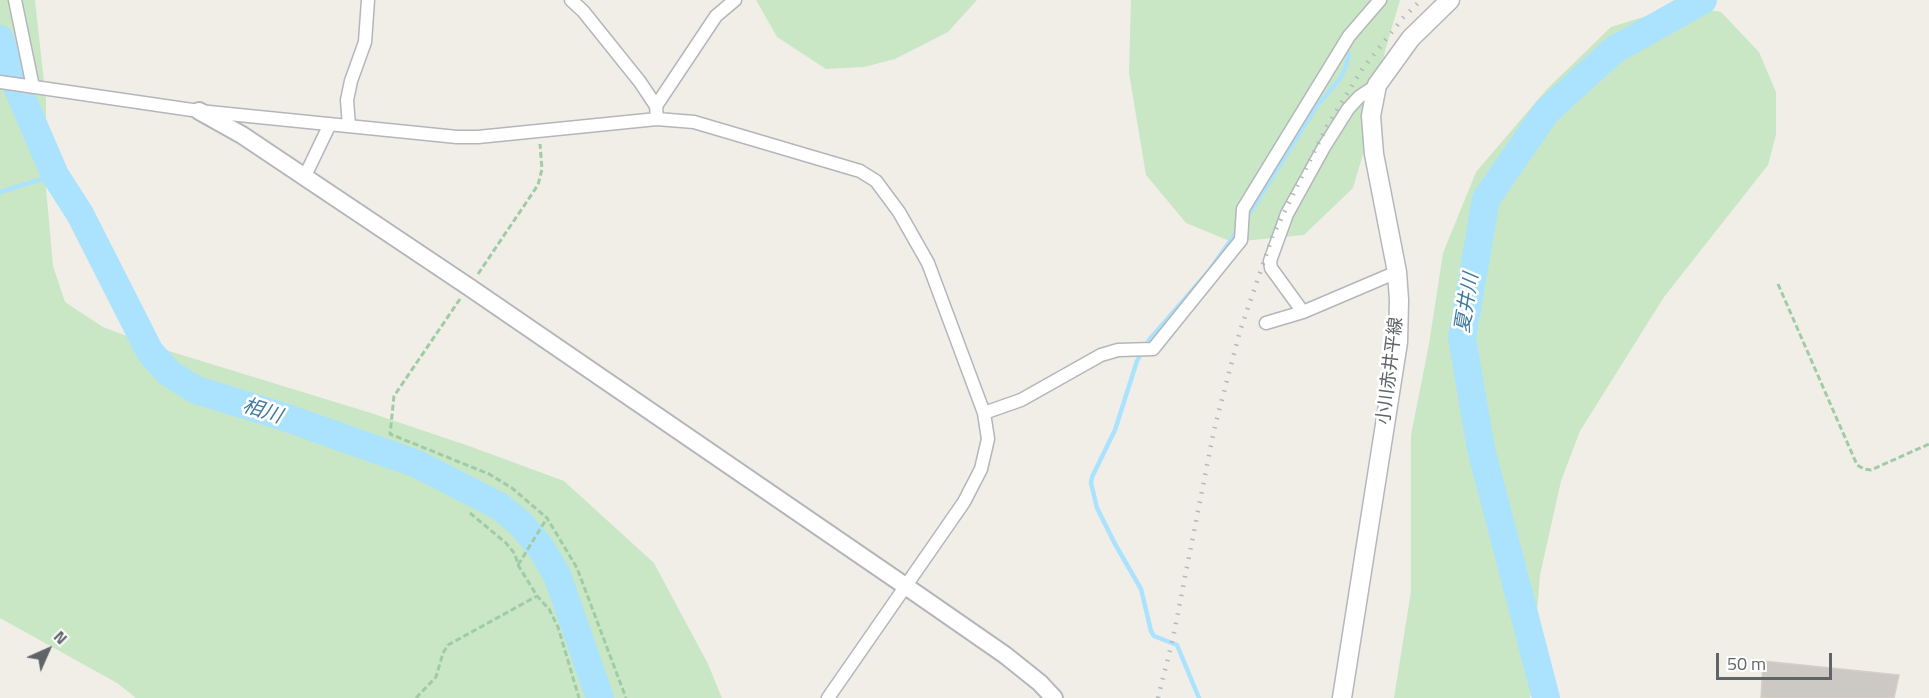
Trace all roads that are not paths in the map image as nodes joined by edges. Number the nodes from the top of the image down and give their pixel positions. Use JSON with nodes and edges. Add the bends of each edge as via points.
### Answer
{"nodes":[{"id":1,"x":15,"y":0,"type":"edge"},
{"id":2,"x":368,"y":0,"type":"edge"},
{"id":3,"x":571,"y":0,"type":"edge"},
{"id":4,"x":735,"y":0,"type":"edge"},
{"id":5,"x":1380,"y":0,"type":"edge"},
{"id":6,"x":1450,"y":0,"type":"edge"},
{"id":7,"x":1,"y":82,"type":"edge"},
{"id":8,"x":1377,"y":85,"type":"junction"},
{"id":9,"x":30,"y":86,"type":"junction"},
{"id":10,"x":199,"y":111,"type":"junction"},
{"id":11,"x":656,"y":112,"type":"junction"},
{"id":12,"x":330,"y":124,"type":"junction"},
{"id":13,"x":349,"y":126,"type":"junction"},
{"id":14,"x":304,"y":178,"type":"junction"},
{"id":15,"x":1397,"y":272,"type":"junction"},
{"id":16,"x":1303,"y":312,"type":"junction"},
{"id":17,"x":1266,"y":323,"type":"dead end"},
{"id":18,"x":984,"y":413,"type":"junction"},
{"id":19,"x":904,"y":586,"type":"junction"},
{"id":20,"x":828,"y":698,"type":"edge"},
{"id":21,"x":1054,"y":698,"type":"edge"},
{"id":22,"x":1342,"y":698,"type":"edge"}],
"edges":[{"from":1,"to":9,"type":"street"},
{"from":2,"to":13,"type":"street","via":[[365,42],[347,100]]},
{"from":3,"to":11,"type":"street","via":[[640,82]]},
{"from":4,"to":11,"type":"street","via":[[716,16]]},
{"from":5,"to":18,"type":"street","via":[[1349,36],[1243,209],[1241,240],[1153,349],[1118,350],[1101,355],[1021,400]]},
{"from":6,"to":8,"type":"main road","name":"小川赤井平線","via":[[1412,38]]},
{"from":7,"to":9,"type":"street"},
{"from":8,"to":15,"type":"main road","name":"小川赤井平線","via":[[1371,116],[1374,154]]},
{"from":8,"to":16,"type":"street","via":[[1348,109],[1324,147],[1287,214],[1270,261]]},
{"from":9,"to":10,"type":"street"},
{"from":10,"to":12,"type":"street"},
{"from":10,"to":14,"type":"street"},
{"from":11,"to":13,"type":"street","via":[[478,137]]},
{"from":11,"to":18,"type":"street","via":[[860,171],[876,181],[928,263]]},
{"from":12,"to":13,"type":"street"},
{"from":12,"to":14,"type":"street"},
{"from":14,"to":19,"type":"street"},
{"from":15,"to":16,"type":"street"},
{"from":15,"to":22,"type":"main road","name":"小川赤井平線","via":[[1398,342]]},
{"from":16,"to":17,"type":"street"},
{"from":18,"to":19,"type":"street","via":[[988,439],[981,469],[964,502]]},
{"from":19,"to":20,"type":"street"},
{"from":19,"to":21,"type":"street","via":[[1005,655]]}]}
